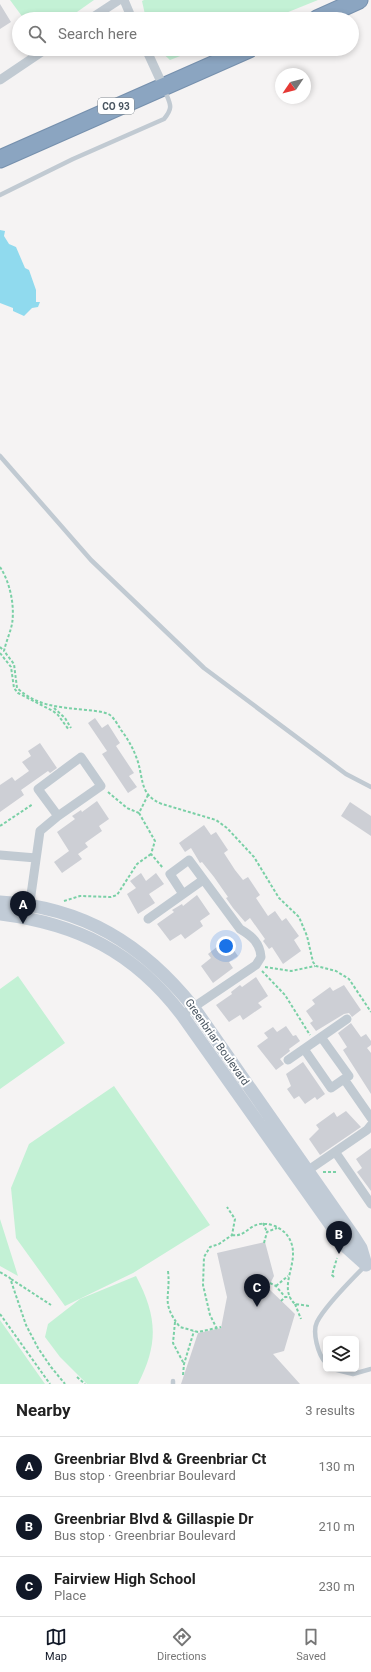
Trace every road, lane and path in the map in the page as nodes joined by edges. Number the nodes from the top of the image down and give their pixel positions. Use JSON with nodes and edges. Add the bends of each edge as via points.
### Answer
{"nodes":[{"id":1,"x":119,"y":0,"type":"edge"},
{"id":2,"x":124,"y":0,"type":"edge"},
{"id":3,"x":359,"y":0,"type":"edge"},
{"id":4,"x":101,"y":12,"type":"edge"},
{"id":5,"x":129,"y":12,"type":"edge"},
{"id":6,"x":332,"y":12,"type":"edge"},
{"id":7,"x":36,"y":56,"type":"edge"},
{"id":8,"x":149,"y":56,"type":"edge"},
{"id":9,"x":233,"y":56,"type":"edge"},
{"id":10,"x":0,"y":80,"type":"edge"},
{"id":11,"x":163,"y":86,"type":"junction"},
{"id":12,"x":0,"y":158,"type":"edge"},
{"id":13,"x":0,"y":195,"type":"edge"},
{"id":14,"x":0,"y":456,"type":"edge"},
{"id":15,"x":0,"y":567,"type":"edge"},
{"id":16,"x":0,"y":647,"type":"edge"},
{"id":17,"x":4,"y":651,"type":"junction"},
{"id":18,"x":0,"y":653,"type":"edge"},
{"id":19,"x":54,"y":707,"type":"junction"},
{"id":20,"x":72,"y":728,"type":"dead end"},
{"id":21,"x":69,"y":730,"type":"dead end"},
{"id":22,"x":101,"y":786,"type":"junction"},
{"id":23,"x":371,"y":787,"type":"edge"},
{"id":24,"x":148,"y":795,"type":"junction"},
{"id":25,"x":33,"y":804,"type":"dead end"},
{"id":26,"x":139,"y":812,"type":"junction"},
{"id":27,"x":58,"y":816,"type":"junction"},
{"id":28,"x":0,"y":826,"type":"edge"},
{"id":29,"x":0,"y":854,"type":"edge"},
{"id":30,"x":151,"y":854,"type":"junction"},
{"id":31,"x":36,"y":858,"type":"junction"},
{"id":32,"x":170,"y":874,"type":"junction"},
{"id":33,"x":203,"y":880,"type":"junction"},
{"id":34,"x":183,"y":894,"type":"junction"},
{"id":35,"x":60,"y":901,"type":"dead end"},
{"id":36,"x":0,"y":902,"type":"edge"},
{"id":37,"x":30,"y":905,"type":"junction"},
{"id":38,"x":0,"y":914,"type":"edge"},
{"id":39,"x":27,"y":918,"type":"junction"},
{"id":40,"x":148,"y":919,"type":"dead end"},
{"id":41,"x":256,"y":965,"type":"junction"},
{"id":42,"x":316,"y":966,"type":"junction"},
{"id":43,"x":194,"y":1008,"type":"junction"},
{"id":44,"x":371,"y":1012,"type":"edge"},
{"id":45,"x":182,"y":1015,"type":"junction"},
{"id":46,"x":347,"y":1019,"type":"dead end"},
{"id":47,"x":318,"y":1039,"type":"junction"},
{"id":48,"x":304,"y":1049,"type":"junction"},
{"id":49,"x":288,"y":1060,"type":"dead end"},
{"id":50,"x":344,"y":1079,"type":"junction"},
{"id":51,"x":371,"y":1118,"type":"edge"},
{"id":52,"x":371,"y":1125,"type":"edge"},
{"id":53,"x":336,"y":1153,"type":"junction"},
{"id":54,"x":307,"y":1171,"type":"junction"},
{"id":55,"x":323,"y":1172,"type":"dead end"},
{"id":56,"x":344,"y":1174,"type":"dead end"},
{"id":57,"x":371,"y":1204,"type":"edge"},
{"id":58,"x":227,"y":1207,"type":"dead end"},
{"id":59,"x":263,"y":1223,"type":"junction"},
{"id":60,"x":278,"y":1228,"type":"junction"},
{"id":61,"x":267,"y":1232,"type":"junction"},
{"id":62,"x":232,"y":1235,"type":"junction"},
{"id":63,"x":264,"y":1243,"type":"dead end"},
{"id":64,"x":337,"y":1258,"type":"dead end"},
{"id":65,"x":369,"y":1265,"type":"edge"},
{"id":66,"x":168,"y":1271,"type":"dead end"},
{"id":67,"x":0,"y":1272,"type":"edge"},
{"id":68,"x":289,"y":1276,"type":"junction"},
{"id":69,"x":334,"y":1276,"type":"dead end"},
{"id":70,"x":10,"y":1278,"type":"junction"},
{"id":71,"x":270,"y":1283,"type":"dead end"},
{"id":72,"x":276,"y":1286,"type":"junction"},
{"id":73,"x":285,"y":1297,"type":"junction"},
{"id":74,"x":290,"y":1297,"type":"junction"},
{"id":75,"x":281,"y":1301,"type":"dead end"},
{"id":76,"x":295,"y":1304,"type":"junction"},
{"id":77,"x":51,"y":1305,"type":"dead end"},
{"id":78,"x":309,"y":1306,"type":"dead end"},
{"id":79,"x":0,"y":1314,"type":"edge"},
{"id":80,"x":301,"y":1319,"type":"dead end"},
{"id":81,"x":176,"y":1322,"type":"junction"},
{"id":82,"x":221,"y":1327,"type":"dead end"},
{"id":83,"x":216,"y":1328,"type":"junction"},
{"id":84,"x":194,"y":1332,"type":"junction"},
{"id":85,"x":188,"y":1352,"type":"junction"},
{"id":86,"x":191,"y":1353,"type":"dead end"},
{"id":87,"x":323,"y":1357,"type":"edge"},
{"id":88,"x":184,"y":1364,"type":"junction"},
{"id":89,"x":371,"y":1369,"type":"edge"},
{"id":90,"x":345,"y":1372,"type":"edge"},
{"id":91,"x":183,"y":1375,"type":"dead end"},
{"id":92,"x":77,"y":1377,"type":"dead end"},
{"id":93,"x":50,"y":1384,"type":"edge"},
{"id":94,"x":65,"y":1384,"type":"edge"},
{"id":95,"x":85,"y":1384,"type":"edge"}],
"edges":[{"from":1,"to":4,"type":"street"},
{"from":2,"to":5,"type":"street"},
{"from":3,"to":6,"type":"highway"},
{"from":7,"to":10,"type":"street"},
{"from":8,"to":11,"type":"street"},
{"from":9,"to":11,"type":"highway","number":"CO 93"},
{"from":11,"to":12,"type":"highway","number":"CO 93"},
{"from":11,"to":13,"type":"lane","via":[[171,106],[164,119]]},
{"from":14,"to":23,"type":"lane","via":[[91,560],[204,668],[346,774]]},
{"from":15,"to":17,"type":"path","via":[[9,586],[12,609],[12,624]]},
{"from":16,"to":17,"type":"path"},
{"from":17,"to":19,"type":"path","via":[[14,664],[17,688],[29,697]]},
{"from":18,"to":21,"type":"path","via":[[11,667],[14,688],[18,694],[53,711]]},
{"from":19,"to":20,"type":"path"},
{"from":19,"to":24,"type":"path","via":[[99,711],[111,716],[133,749],[142,774],[144,790]]},
{"from":22,"to":26,"type":"path","via":[[127,808]]},
{"from":22,"to":27,"type":"street"},
{"from":22,"to":27,"type":"street","via":[[81,757],[38,789]]},
{"from":24,"to":26,"type":"path"},
{"from":24,"to":42,"type":"path","via":[[154,801],[216,820],[227,828],[254,857],[279,898],[299,917]]},
{"from":25,"to":28,"type":"path"},
{"from":26,"to":30,"type":"path","via":[[155,841]]},
{"from":27,"to":31,"type":"street","via":[[40,831]]},
{"from":29,"to":31,"type":"street"},
{"from":30,"to":32,"type":"path"},
{"from":30,"to":35,"type":"path","via":[[137,864],[117,895],[80,896],[69,901]]},
{"from":31,"to":37,"type":"street"},
{"from":32,"to":33,"type":"street","via":[[189,860]]},
{"from":32,"to":34,"type":"street"},
{"from":33,"to":34,"type":"street"},
{"from":33,"to":41,"type":"street","via":[[240,929],[252,936],[260,949],[261,957]]},
{"from":34,"to":40,"type":"street"},
{"from":36,"to":37,"type":"street","name":"Greenbriar Boulevard"},
{"from":37,"to":39,"type":"street"},
{"from":37,"to":43,"type":"street","name":"Greenbriar Boulevard","via":[[61,912],[123,941],[165,974]]},
{"from":38,"to":39,"type":"street","name":"Greenbriar Boulevard"},
{"from":39,"to":45,"type":"street","name":"Greenbriar Boulevard","via":[[84,936],[120,954],[140,969],[172,1001]]},
{"from":41,"to":42,"type":"path","via":[[290,971]]},
{"from":41,"to":43,"type":"street"},
{"from":41,"to":47,"type":"path","via":[[285,995],[298,1018]]},
{"from":42,"to":44,"type":"path","via":[[336,971],[349,979]]},
{"from":43,"to":45,"type":"street"},
{"from":43,"to":54,"type":"street","name":"Greenbriar Boulevard"},
{"from":45,"to":65,"type":"street","name":"Greenbriar Boulevard","via":[[346,1248]]},
{"from":46,"to":47,"type":"street"},
{"from":47,"to":48,"type":"street"},
{"from":47,"to":50,"type":"street","via":[[349,1076]]},
{"from":48,"to":49,"type":"street"},
{"from":48,"to":50,"type":"street","via":[[331,1088]]},
{"from":50,"to":51,"type":"street"},
{"from":52,"to":53,"type":"street"},
{"from":53,"to":54,"type":"street"},
{"from":53,"to":57,"type":"street"},
{"from":54,"to":65,"type":"street","name":"Greenbriar Boulevard","via":[[354,1237]]},
{"from":55,"to":56,"type":"path"},
{"from":58,"to":62,"type":"path","via":[[235,1219]]},
{"from":59,"to":60,"type":"path"},
{"from":59,"to":61,"type":"path"},
{"from":59,"to":62,"type":"path","via":[[258,1223],[236,1236]]},
{"from":60,"to":61,"type":"path"},
{"from":60,"to":68,"type":"path","via":[[286,1233],[293,1248],[294,1258]]},
{"from":61,"to":63,"type":"path"},
{"from":62,"to":83,"type":"path","via":[[210,1247],[204,1257],[203,1285]]},
{"from":64,"to":69,"type":"path","via":[[332,1275]]},
{"from":65,"to":87,"type":"lane","via":[[338,1294],[316,1323],[316,1344]]},
{"from":66,"to":81,"type":"path","via":[[167,1305]]},
{"from":67,"to":70,"type":"path"},
{"from":68,"to":72,"type":"path"},
{"from":68,"to":74,"type":"path"},
{"from":70,"to":77,"type":"path"},
{"from":70,"to":94,"type":"path","via":[[26,1325],[38,1348]]},
{"from":71,"to":72,"type":"path"},
{"from":72,"to":73,"type":"path"},
{"from":73,"to":74,"type":"path"},
{"from":73,"to":75,"type":"path"},
{"from":74,"to":76,"type":"path"},
{"from":76,"to":78,"type":"path"},
{"from":76,"to":80,"type":"path"},
{"from":79,"to":93,"type":"path"},
{"from":81,"to":84,"type":"path","via":[[180,1327]]},
{"from":81,"to":88,"type":"path","via":[[173,1343]]},
{"from":82,"to":83,"type":"path"},
{"from":83,"to":84,"type":"path"},
{"from":84,"to":85,"type":"path"},
{"from":85,"to":86,"type":"path"},
{"from":85,"to":88,"type":"path"},
{"from":88,"to":91,"type":"path"},
{"from":89,"to":90,"type":"lane","via":[[353,1374]]},
{"from":92,"to":95,"type":"path"}]}
